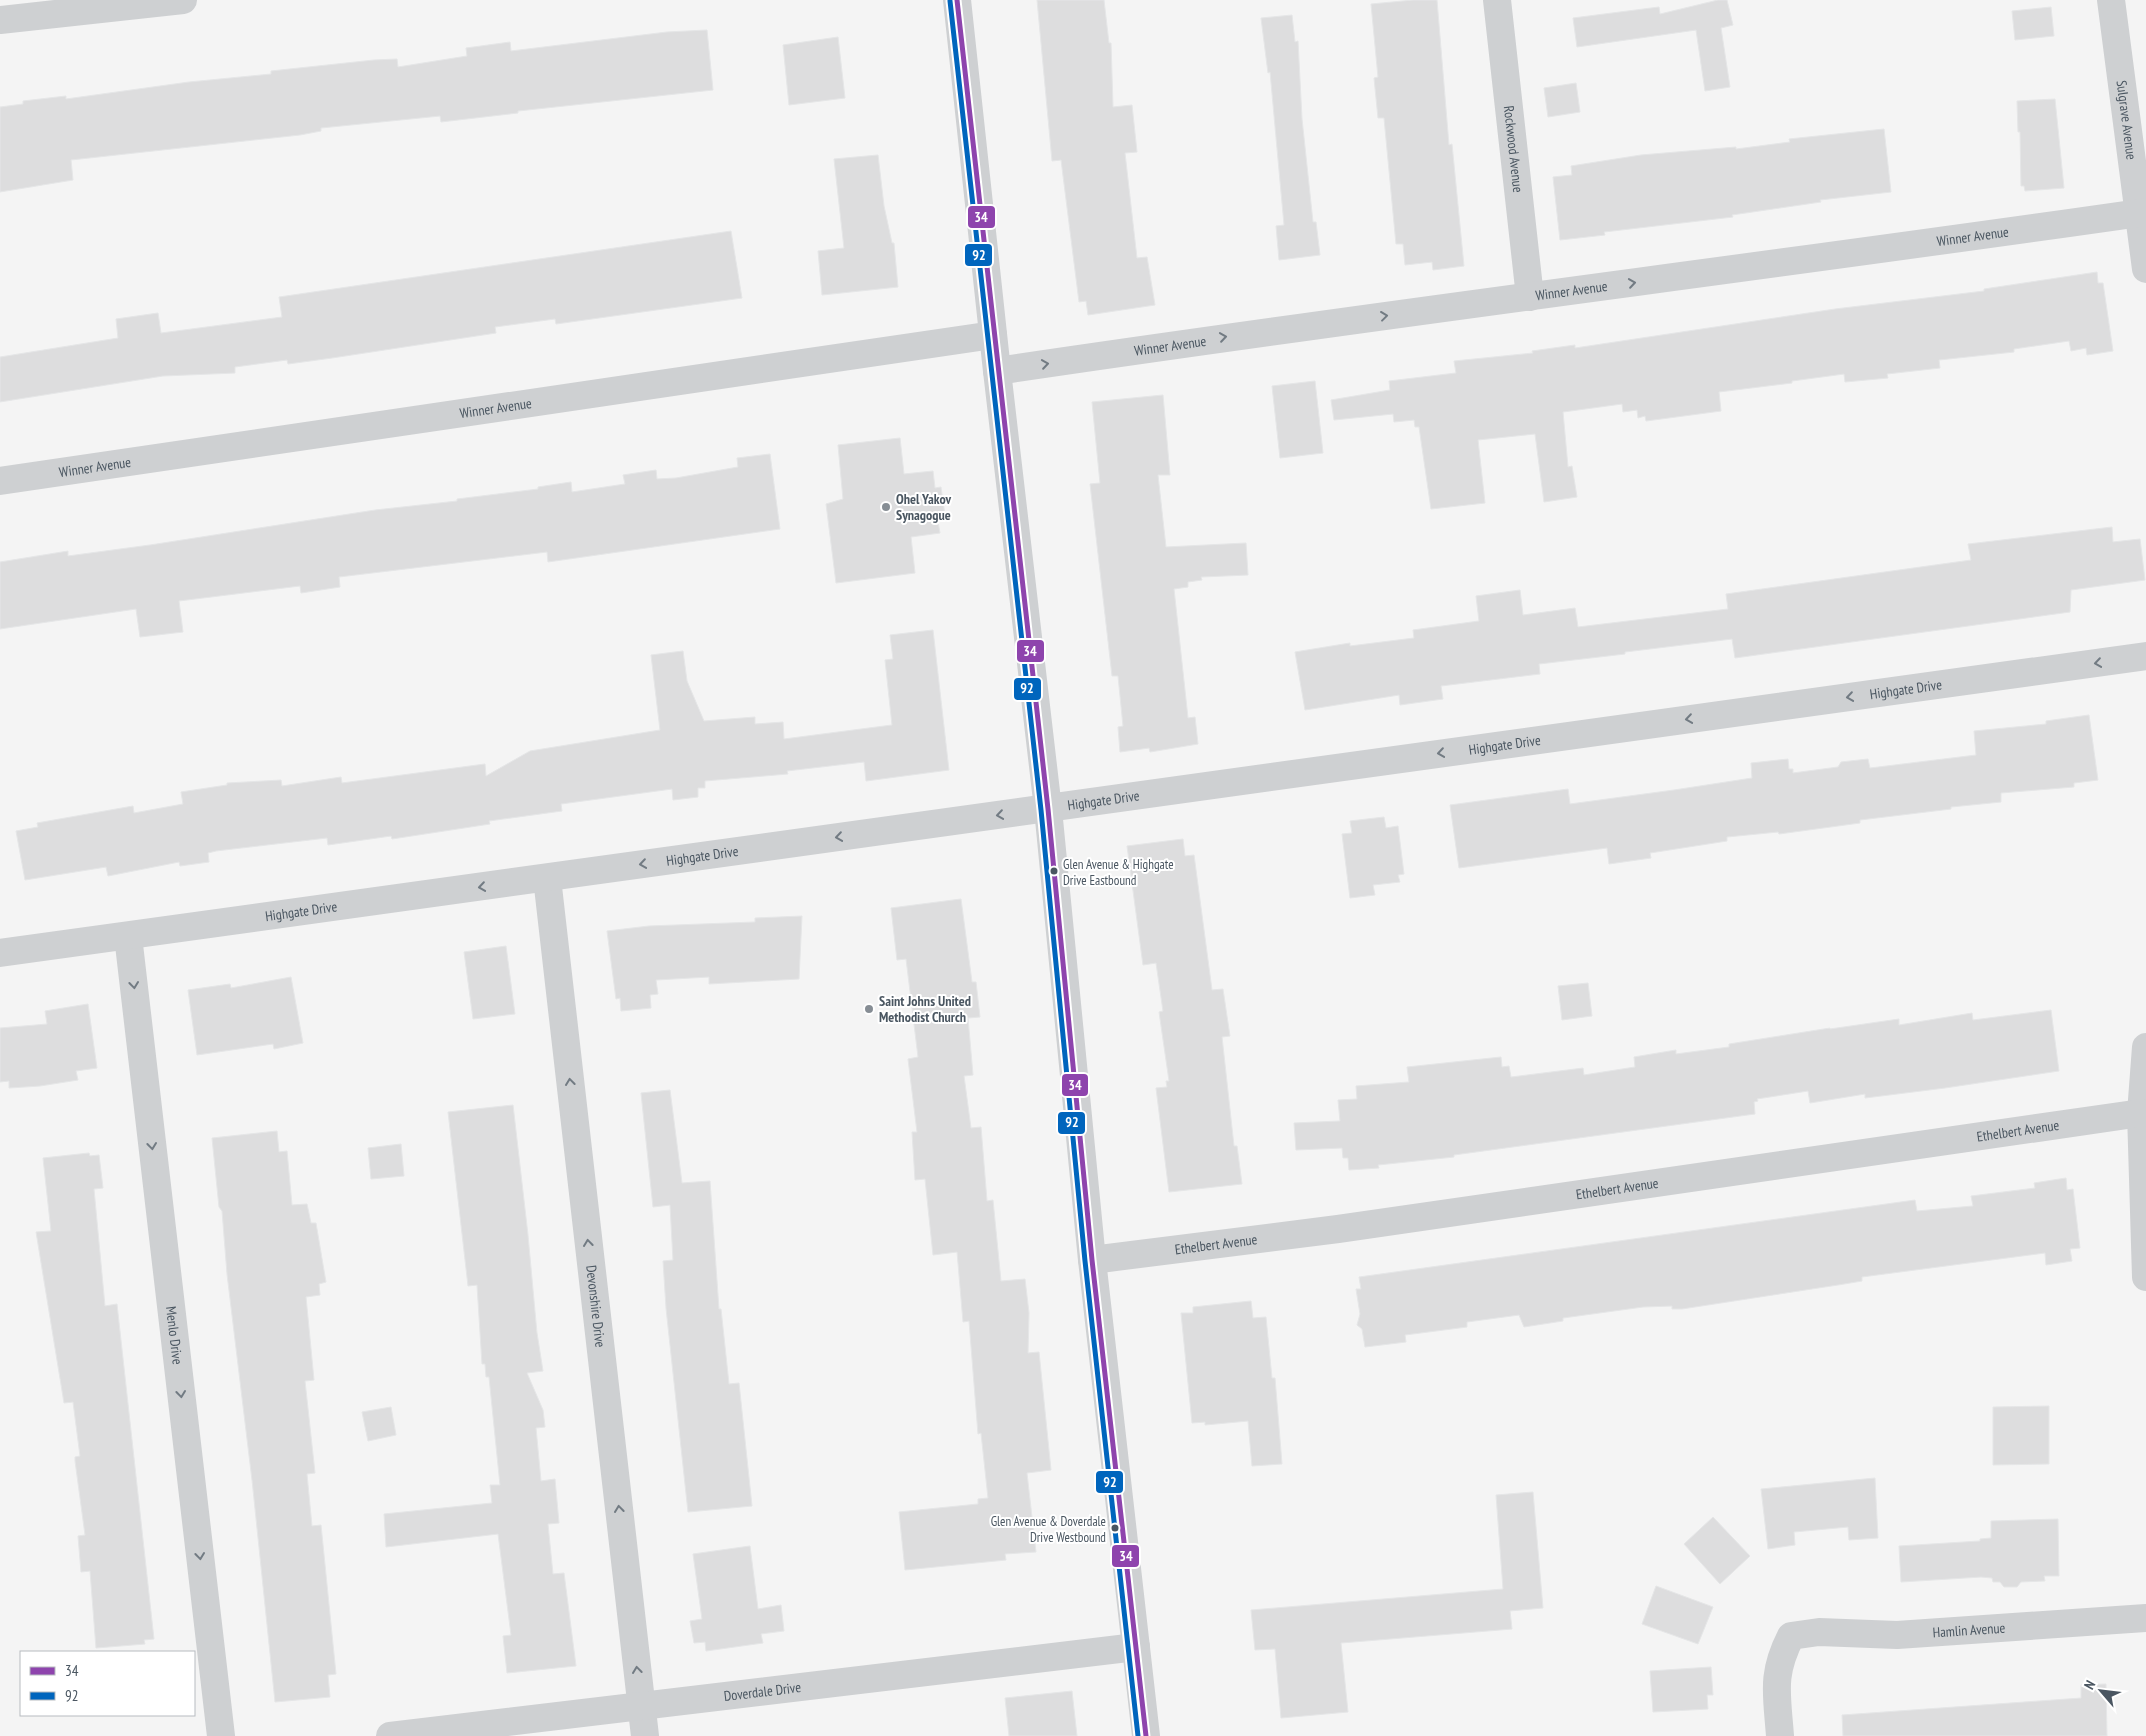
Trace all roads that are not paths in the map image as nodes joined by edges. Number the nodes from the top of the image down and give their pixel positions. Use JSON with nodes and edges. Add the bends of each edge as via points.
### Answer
{"nodes":[{"id":1,"x":183,"y":0,"type":"edge"},
{"id":2,"x":957,"y":0,"type":"edge"},
{"id":3,"x":1497,"y":0,"type":"edge"},
{"id":4,"x":2111,"y":0,"type":"edge"},
{"id":5,"x":0,"y":20,"type":"edge"},
{"id":6,"x":2142,"y":212,"type":"edge"},
{"id":7,"x":2146,"y":269,"type":"edge"},
{"id":8,"x":1530,"y":298,"type":"junction"},
{"id":9,"x":993,"y":335,"type":"junction"},
{"id":10,"x":997,"y":371,"type":"junction"},
{"id":11,"x":0,"y":480,"type":"edge"},
{"id":12,"x":2146,"y":656,"type":"edge"},
{"id":13,"x":1048,"y":808,"type":"junction"},
{"id":14,"x":546,"y":878,"type":"junction"},
{"id":15,"x":128,"y":936,"type":"junction"},
{"id":16,"x":0,"y":953,"type":"edge"},
{"id":17,"x":2146,"y":1047,"type":"edge"},
{"id":18,"x":2141,"y":1112,"type":"junction"},
{"id":19,"x":1092,"y":1260,"type":"junction"},
{"id":20,"x":2146,"y":1277,"type":"edge"},
{"id":21,"x":2146,"y":1618,"type":"edge"},
{"id":22,"x":1136,"y":1647,"type":"junction"},
{"id":23,"x":641,"y":1706,"type":"junction"},
{"id":24,"x":220,"y":1736,"type":"edge"},
{"id":25,"x":390,"y":1736,"type":"edge"},
{"id":26,"x":645,"y":1736,"type":"edge"},
{"id":27,"x":1146,"y":1736,"type":"edge"},
{"id":28,"x":1780,"y":1736,"type":"edge"}],
"edges":[{"from":1,"to":5,"type":"street"},
{"from":2,"to":9,"type":"street"},
{"from":3,"to":8,"type":"street","name":"Rockwood Avenue"},
{"from":4,"to":6,"type":"street","name":"Sulgrave Avenue"},
{"from":6,"to":7,"type":"street","name":"Sulgrave Avenue"},
{"from":8,"to":6,"type":"street","name":"Winner Avenue","one_way":true},
{"from":10,"to":8,"type":"street","name":"Winner Avenue","one_way":true,"via":[[1261,332]]},
{"from":9,"to":10,"type":"street"},
{"from":9,"to":11,"type":"street","name":"Winner Avenue"},
{"from":10,"to":13,"type":"street"},
{"from":12,"to":13,"type":"street","name":"Highgate Drive","one_way":true},
{"from":13,"to":14,"type":"street","name":"Highgate Drive","one_way":true},
{"from":13,"to":19,"type":"street"},
{"from":14,"to":15,"type":"street","name":"Highgate Drive","one_way":true},
{"from":23,"to":14,"type":"street","name":"Devonshire Drive","one_way":true},
{"from":15,"to":16,"type":"street","name":"Highgate Drive"},
{"from":15,"to":24,"type":"street","name":"Menlo Drive","one_way":true},
{"from":17,"to":18,"type":"street"},
{"from":18,"to":19,"type":"street","name":"Ethelbert Avenue","via":[[1338,1229]]},
{"from":18,"to":20,"type":"street"},
{"from":19,"to":22,"type":"street"},
{"from":21,"to":28,"type":"street","name":"Hamlin Avenue","via":[[1897,1635],[1819,1632],[1791,1636],[1780,1657],[1776,1681]]},
{"from":22,"to":23,"type":"street","name":"Doverdale Drive"},
{"from":22,"to":27,"type":"street"},
{"from":23,"to":25,"type":"street","name":"Doverdale Drive"},
{"from":23,"to":26,"type":"street","name":"Devonshire Drive"}]}
